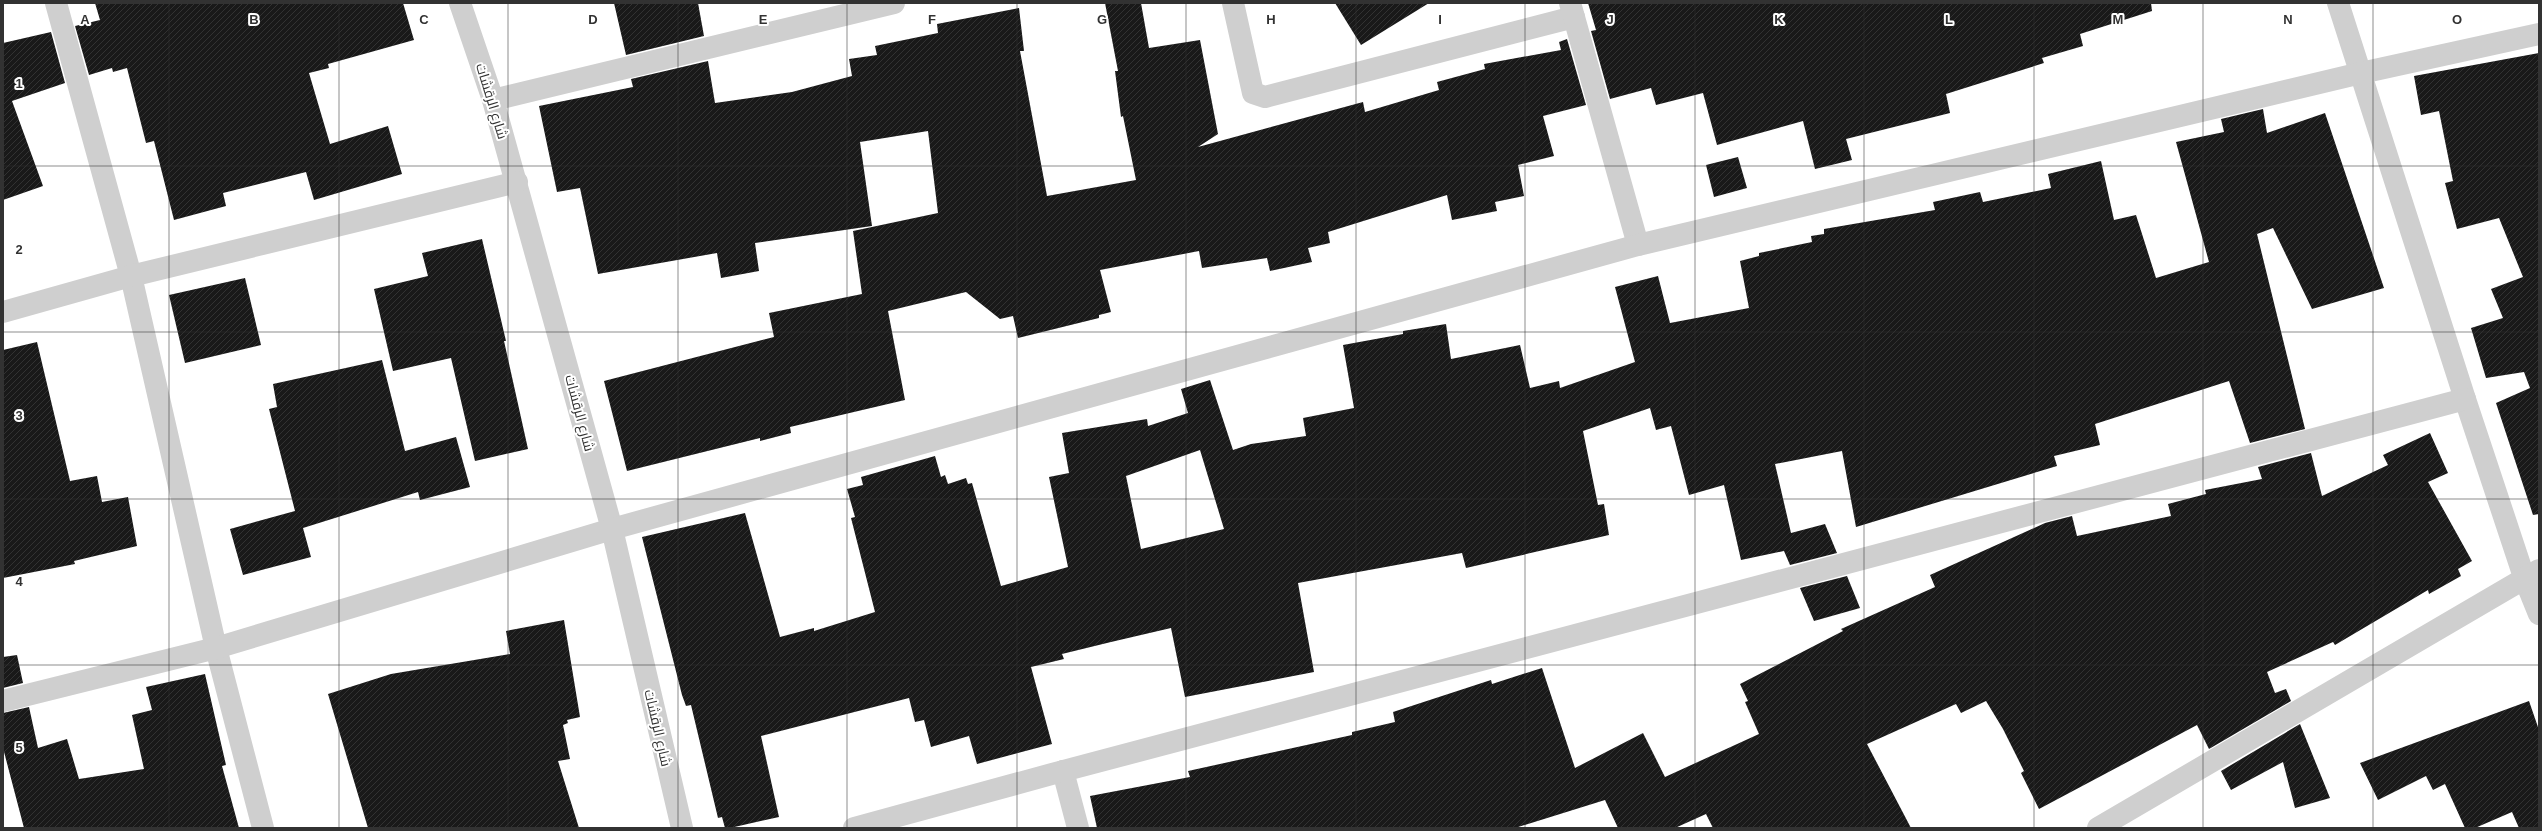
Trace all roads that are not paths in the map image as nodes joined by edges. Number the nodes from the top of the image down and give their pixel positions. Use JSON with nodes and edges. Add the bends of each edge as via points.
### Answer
{"nodes":[{"id":1,"x":56,"y":3,"type":"edge"},
{"id":2,"x":460,"y":3,"type":"edge"},
{"id":3,"x":894,"y":3,"type":"edge"},
{"id":4,"x":1233,"y":3,"type":"edge"},
{"id":5,"x":2338,"y":3,"type":"edge"},
{"id":6,"x":1572,"y":10,"type":"edge"},
{"id":7,"x":2539,"y":34,"type":"edge"},
{"id":8,"x":2361,"y":73,"type":"junction"},
{"id":9,"x":493,"y":100,"type":"junction"},
{"id":10,"x":516,"y":182,"type":"junction"},
{"id":11,"x":1638,"y":245,"type":"junction"},
{"id":12,"x":131,"y":276,"type":"junction"},
{"id":13,"x":3,"y":312,"type":"edge"},
{"id":14,"x":2465,"y":399,"type":"junction"},
{"id":15,"x":612,"y":529,"type":"junction"},
{"id":16,"x":2532,"y":574,"type":"edge"},
{"id":17,"x":2539,"y":614,"type":"edge"},
{"id":18,"x":216,"y":648,"type":"junction"},
{"id":19,"x":3,"y":701,"type":"edge"},
{"id":20,"x":1063,"y":771,"type":"junction"},
{"id":21,"x":263,"y":828,"type":"edge"},
{"id":22,"x":682,"y":828,"type":"edge"},
{"id":23,"x":854,"y":828,"type":"edge"},
{"id":24,"x":1078,"y":828,"type":"edge"},
{"id":25,"x":2098,"y":828,"type":"edge"}],
"edges":[{"from":1,"to":12,"type":"street"},
{"from":2,"to":9,"type":"street","name":"شارع الرقشات"},
{"from":3,"to":9,"type":"street"},
{"from":4,"to":6,"type":"street","via":[[1253,93],[1265,97]]},
{"from":5,"to":8,"type":"street"},
{"from":6,"to":11,"type":"street"},
{"from":7,"to":8,"type":"street"},
{"from":8,"to":11,"type":"street"},
{"from":8,"to":14,"type":"street"},
{"from":9,"to":10,"type":"street","name":"شارع الرقشات"},
{"from":10,"to":12,"type":"street"},
{"from":10,"to":15,"type":"street","name":"شارع الرقشات"},
{"from":11,"to":15,"type":"street"},
{"from":12,"to":13,"type":"street"},
{"from":12,"to":18,"type":"street"},
{"from":14,"to":16,"type":"street"},
{"from":14,"to":20,"type":"street"},
{"from":15,"to":18,"type":"street"},
{"from":15,"to":22,"type":"street","name":"شارع الرقشات"},
{"from":16,"to":17,"type":"street"},
{"from":16,"to":25,"type":"street"},
{"from":18,"to":19,"type":"street"},
{"from":18,"to":21,"type":"street"},
{"from":20,"to":23,"type":"street"},
{"from":20,"to":24,"type":"street"}]}
